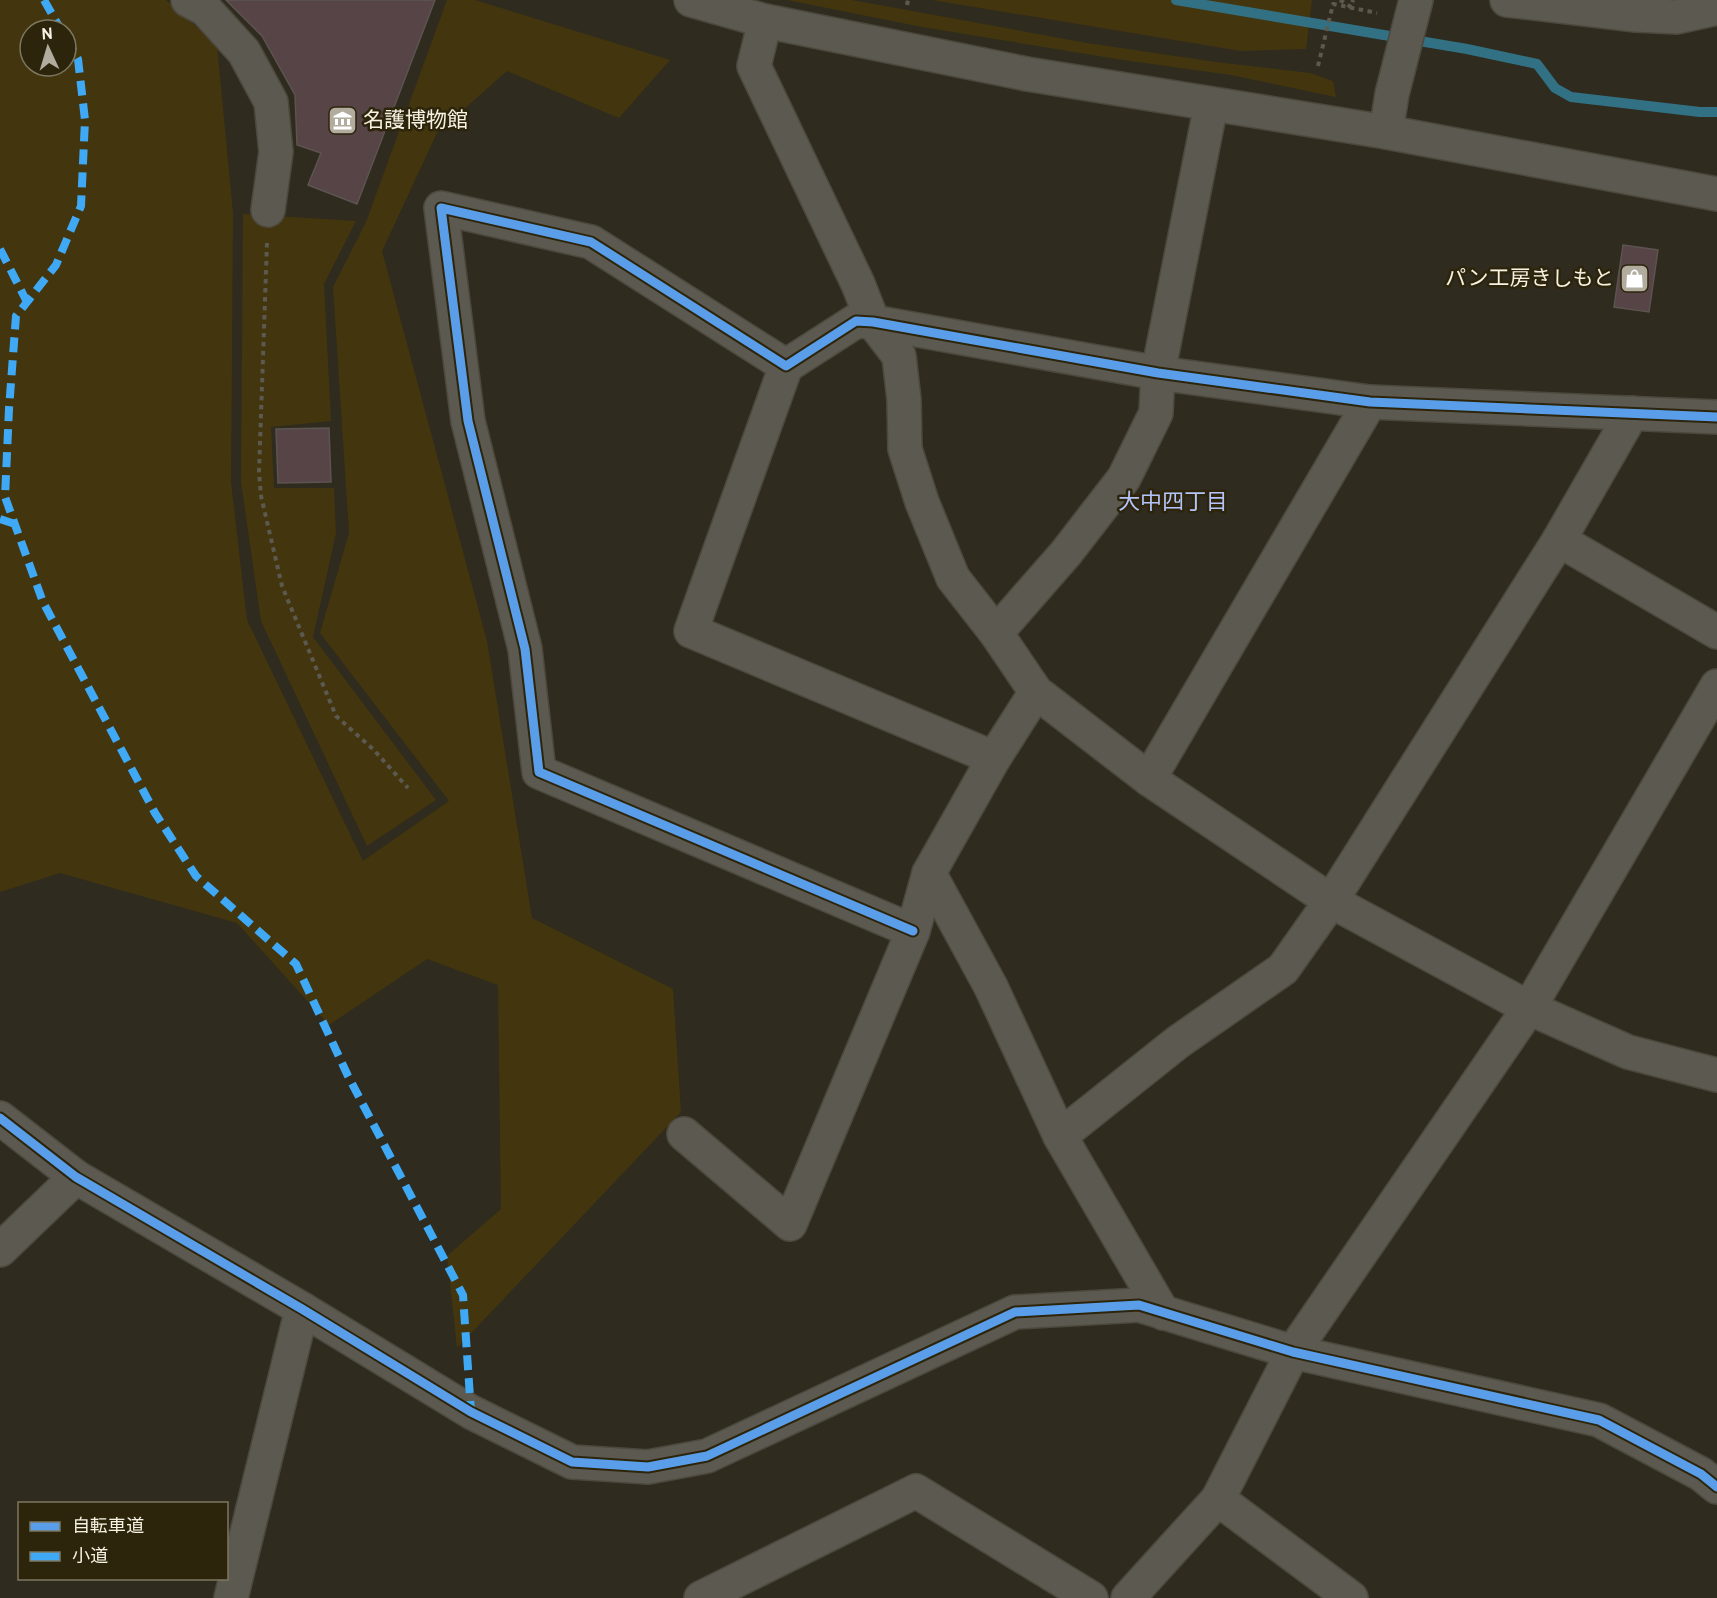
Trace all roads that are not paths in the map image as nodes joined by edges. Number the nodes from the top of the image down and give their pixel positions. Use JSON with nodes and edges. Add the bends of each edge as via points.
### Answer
{"nodes":[{"id":1,"x":188,"y":0,"type":"edge"},
{"id":2,"x":691,"y":0,"type":"edge"},
{"id":3,"x":1507,"y":0,"type":"edge"},
{"id":4,"x":1415,"y":6,"type":"edge"},
{"id":5,"x":1639,"y":7,"type":"edge"},
{"id":6,"x":1717,"y":8,"type":"edge"},
{"id":7,"x":765,"y":21,"type":"junction"},
{"id":8,"x":1211,"y":105,"type":"junction"},
{"id":9,"x":1386,"y":132,"type":"junction"},
{"id":10,"x":1717,"y":194,"type":"edge"},
{"id":11,"x":268,"y":210,"type":"road end"},
{"id":12,"x":873,"y":322,"type":"junction"},
{"id":13,"x":786,"y":366,"type":"junction"},
{"id":14,"x":1158,"y":372,"type":"junction"},
{"id":15,"x":1370,"y":402,"type":"junction"},
{"id":16,"x":1632,"y":412,"type":"junction"},
{"id":17,"x":1717,"y":417,"type":"edge"},
{"id":18,"x":1559,"y":540,"type":"junction"},
{"id":19,"x":1717,"y":632,"type":"edge"},
{"id":20,"x":996,"y":633,"type":"junction"},
{"id":21,"x":1717,"y":686,"type":"edge"},
{"id":22,"x":1036,"y":692,"type":"junction"},
{"id":23,"x":994,"y":758,"type":"junction"},
{"id":24,"x":1149,"y":778,"type":"junction"},
{"id":25,"x":929,"y":873,"type":"junction"},
{"id":26,"x":1331,"y":901,"type":"junction"},
{"id":27,"x":913,"y":931,"type":"junction"},
{"id":28,"x":1529,"y":1008,"type":"junction"},
{"id":29,"x":1717,"y":1075,"type":"edge"},
{"id":30,"x":0,"y":1118,"type":"edge"},
{"id":31,"x":684,"y":1134,"type":"dead end"},
{"id":32,"x":1060,"y":1136,"type":"junction"},
{"id":33,"x":76,"y":1177,"type":"junction"},
{"id":34,"x":0,"y":1250,"type":"edge"},
{"id":35,"x":302,"y":1309,"type":"junction"},
{"id":36,"x":1163,"y":1313,"type":"junction"},
{"id":37,"x":1293,"y":1352,"type":"junction"},
{"id":38,"x":1717,"y":1487,"type":"edge"},
{"id":39,"x":1218,"y":1499,"type":"junction"},
{"id":40,"x":231,"y":1598,"type":"edge"},
{"id":41,"x":701,"y":1598,"type":"edge"},
{"id":42,"x":1091,"y":1598,"type":"edge"},
{"id":43,"x":1128,"y":1598,"type":"edge"},
{"id":44,"x":1351,"y":1598,"type":"edge"}],
"edges":[{"from":1,"to":11,"type":"street","via":[[205,9],[244,52],[271,102],[276,152]]},
{"from":2,"to":7,"type":"street"},
{"from":3,"to":5,"type":"street"},
{"from":4,"to":9,"type":"street"},
{"from":5,"to":6,"type":"street","via":[[1677,16]]},
{"from":7,"to":8,"type":"street","via":[[1027,74]]},
{"from":7,"to":12,"type":"street","via":[[754,66]]},
{"from":8,"to":9,"type":"street"},
{"from":8,"to":14,"type":"street"},
{"from":9,"to":10,"type":"street"},
{"from":12,"to":13,"type":"street","via":[[856,321]]},
{"from":12,"to":14,"type":"street"},
{"from":12,"to":20,"type":"street","via":[[899,356],[905,448],[922,502],[953,578]]},
{"from":13,"to":23,"type":"street","via":[[691,631]]},
{"from":13,"to":27,"type":"street","via":[[591,242],[441,208],[468,421],[525,650],[539,772]]},
{"from":14,"to":15,"type":"street"},
{"from":14,"to":20,"type":"street","via":[[1156,412],[1124,478],[1066,553]]},
{"from":15,"to":16,"type":"street"},
{"from":15,"to":24,"type":"street"},
{"from":16,"to":17,"type":"street"},
{"from":16,"to":18,"type":"street"},
{"from":18,"to":19,"type":"street"},
{"from":18,"to":26,"type":"street"},
{"from":20,"to":22,"type":"street"},
{"from":21,"to":28,"type":"street"},
{"from":22,"to":23,"type":"street"},
{"from":22,"to":24,"type":"street"},
{"from":23,"to":25,"type":"street"},
{"from":24,"to":26,"type":"street"},
{"from":25,"to":27,"type":"street"},
{"from":25,"to":32,"type":"street","via":[[991,987]]},
{"from":26,"to":28,"type":"street"},
{"from":26,"to":32,"type":"street","via":[[1282,969],[1178,1042]]},
{"from":27,"to":31,"type":"street","via":[[790,1224]]},
{"from":28,"to":29,"type":"street","via":[[1628,1052]]},
{"from":28,"to":37,"type":"street"},
{"from":30,"to":33,"type":"street"},
{"from":32,"to":36,"type":"street"},
{"from":33,"to":34,"type":"street"},
{"from":33,"to":35,"type":"street"},
{"from":35,"to":36,"type":"street","via":[[471,1412],[572,1462],[648,1467],[707,1456],[1015,1312],[1139,1305]]},
{"from":35,"to":40,"type":"street"},
{"from":36,"to":37,"type":"street"},
{"from":37,"to":38,"type":"street","via":[[1599,1420],[1701,1474]]},
{"from":37,"to":39,"type":"street"},
{"from":39,"to":43,"type":"street"},
{"from":39,"to":44,"type":"street"},
{"from":41,"to":42,"type":"street","via":[[916,1491]]}]}
